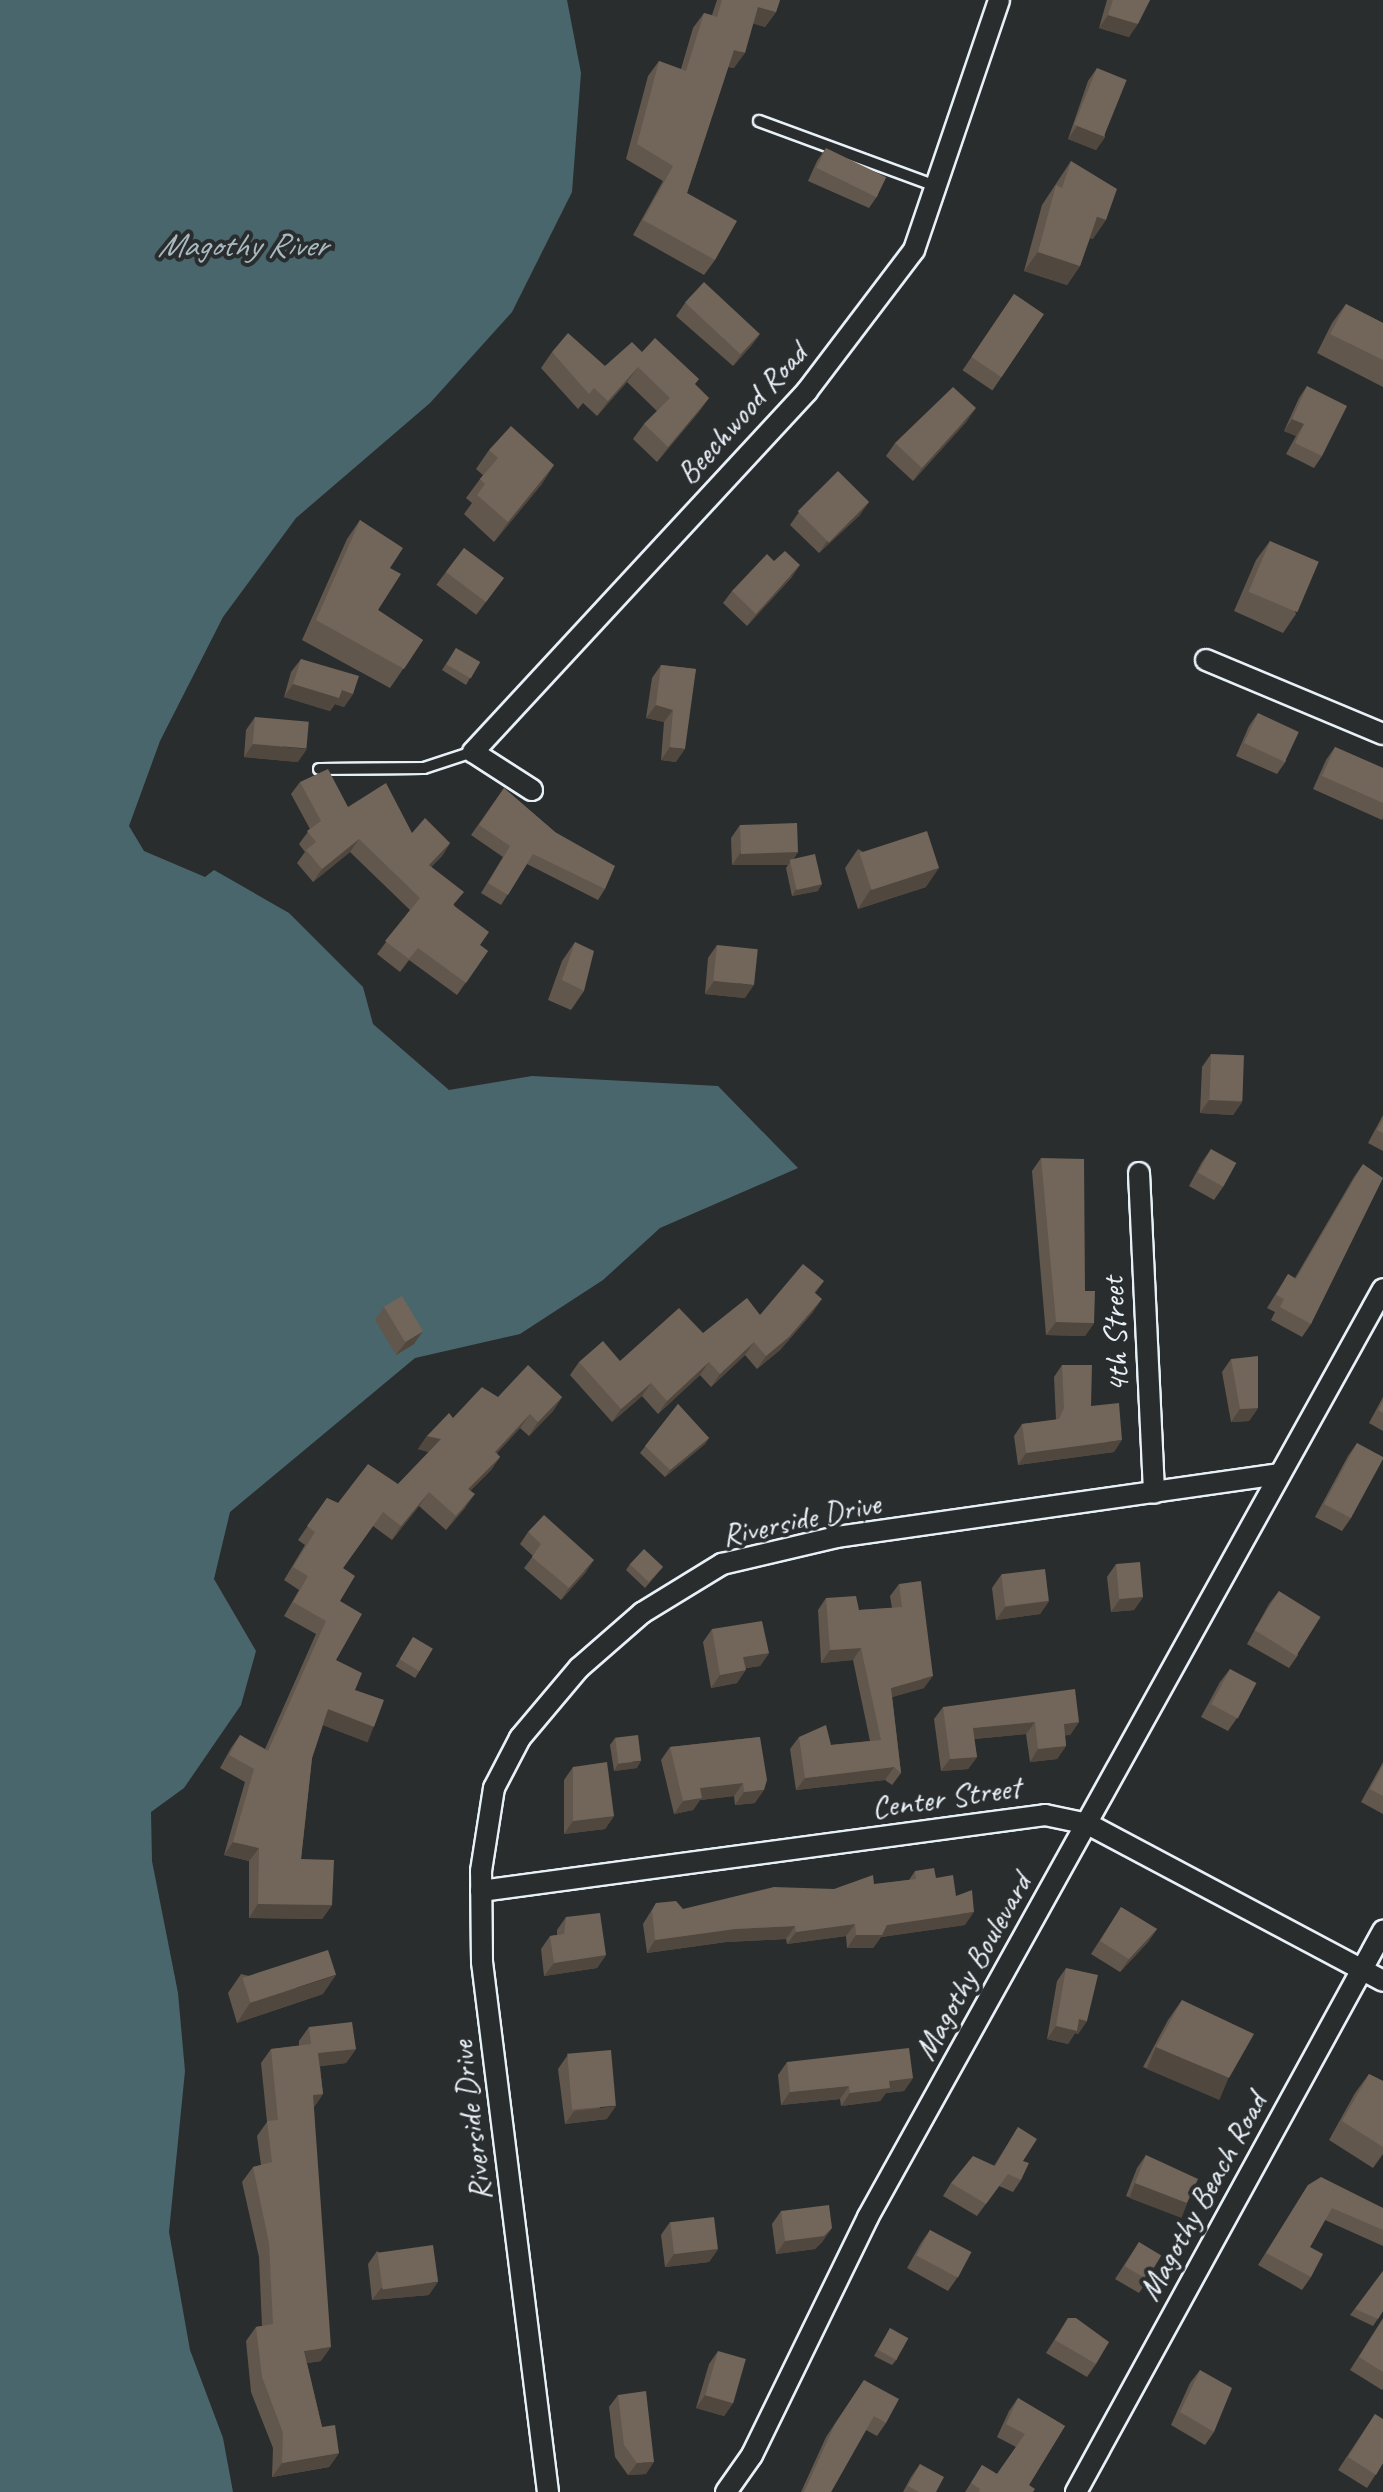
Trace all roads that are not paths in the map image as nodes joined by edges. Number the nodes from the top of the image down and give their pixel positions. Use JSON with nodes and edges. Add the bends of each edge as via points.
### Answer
{"nodes":[{"id":1,"x":999,"y":0,"type":"edge"},
{"id":2,"x":759,"y":121,"type":"dead end"},
{"id":3,"x":936,"y":186,"type":"junction"},
{"id":4,"x":1206,"y":660,"type":"dead end"},
{"id":5,"x":1383,"y":734,"type":"edge"},
{"id":6,"x":473,"y":752,"type":"junction"},
{"id":7,"x":319,"y":769,"type":"edge"},
{"id":8,"x":532,"y":790,"type":"dead end"},
{"id":9,"x":1139,"y":1173,"type":"dead end"},
{"id":10,"x":1383,"y":1289,"type":"edge"},
{"id":11,"x":1278,"y":1474,"type":"junction"},
{"id":12,"x":1154,"y":1493,"type":"junction"},
{"id":13,"x":1088,"y":1824,"type":"junction"},
{"id":14,"x":481,"y":1891,"type":"junction"},
{"id":15,"x":1383,"y":1931,"type":"edge"},
{"id":16,"x":1362,"y":1969,"type":"junction"},
{"id":17,"x":1383,"y":1981,"type":"edge"},
{"id":18,"x":548,"y":2492,"type":"edge"},
{"id":19,"x":726,"y":2492,"type":"edge"},
{"id":20,"x":1076,"y":2492,"type":"edge"}],
"edges":[{"from":1,"to":3,"type":"street","name":"Beechwood Road"},
{"from":2,"to":3,"type":"lane"},
{"from":3,"to":6,"type":"street","name":"Beechwood Road","via":[[914,250],[807,391]]},
{"from":4,"to":5,"type":"street"},
{"from":6,"to":7,"type":"lane","via":[[424,768]]},
{"from":6,"to":8,"type":"street"},
{"from":9,"to":12,"type":"street","name":"4th Street"},
{"from":10,"to":11,"type":"street"},
{"from":11,"to":12,"type":"street","name":"Riverside Drive"},
{"from":11,"to":13,"type":"street","name":"Magothy Boulevard"},
{"from":12,"to":14,"type":"street","name":"Riverside Drive","via":[[837,1537],[704,1573],[642,1613],[579,1668],[520,1738],[494,1788]]},
{"from":13,"to":14,"type":"street","name":"Center Street","via":[[1045,1815]]},
{"from":13,"to":16,"type":"street","name":"Center Street"},
{"from":13,"to":19,"type":"street","name":"Magothy Boulevard","via":[[868,2217],[752,2455]]},
{"from":14,"to":18,"type":"street","name":"Riverside Drive","via":[[482,1962]]},
{"from":15,"to":16,"type":"street","name":"Magothy Beach Road"},
{"from":16,"to":17,"type":"street","name":"Center Street"},
{"from":16,"to":20,"type":"street","name":"Magothy Beach Road"}]}
